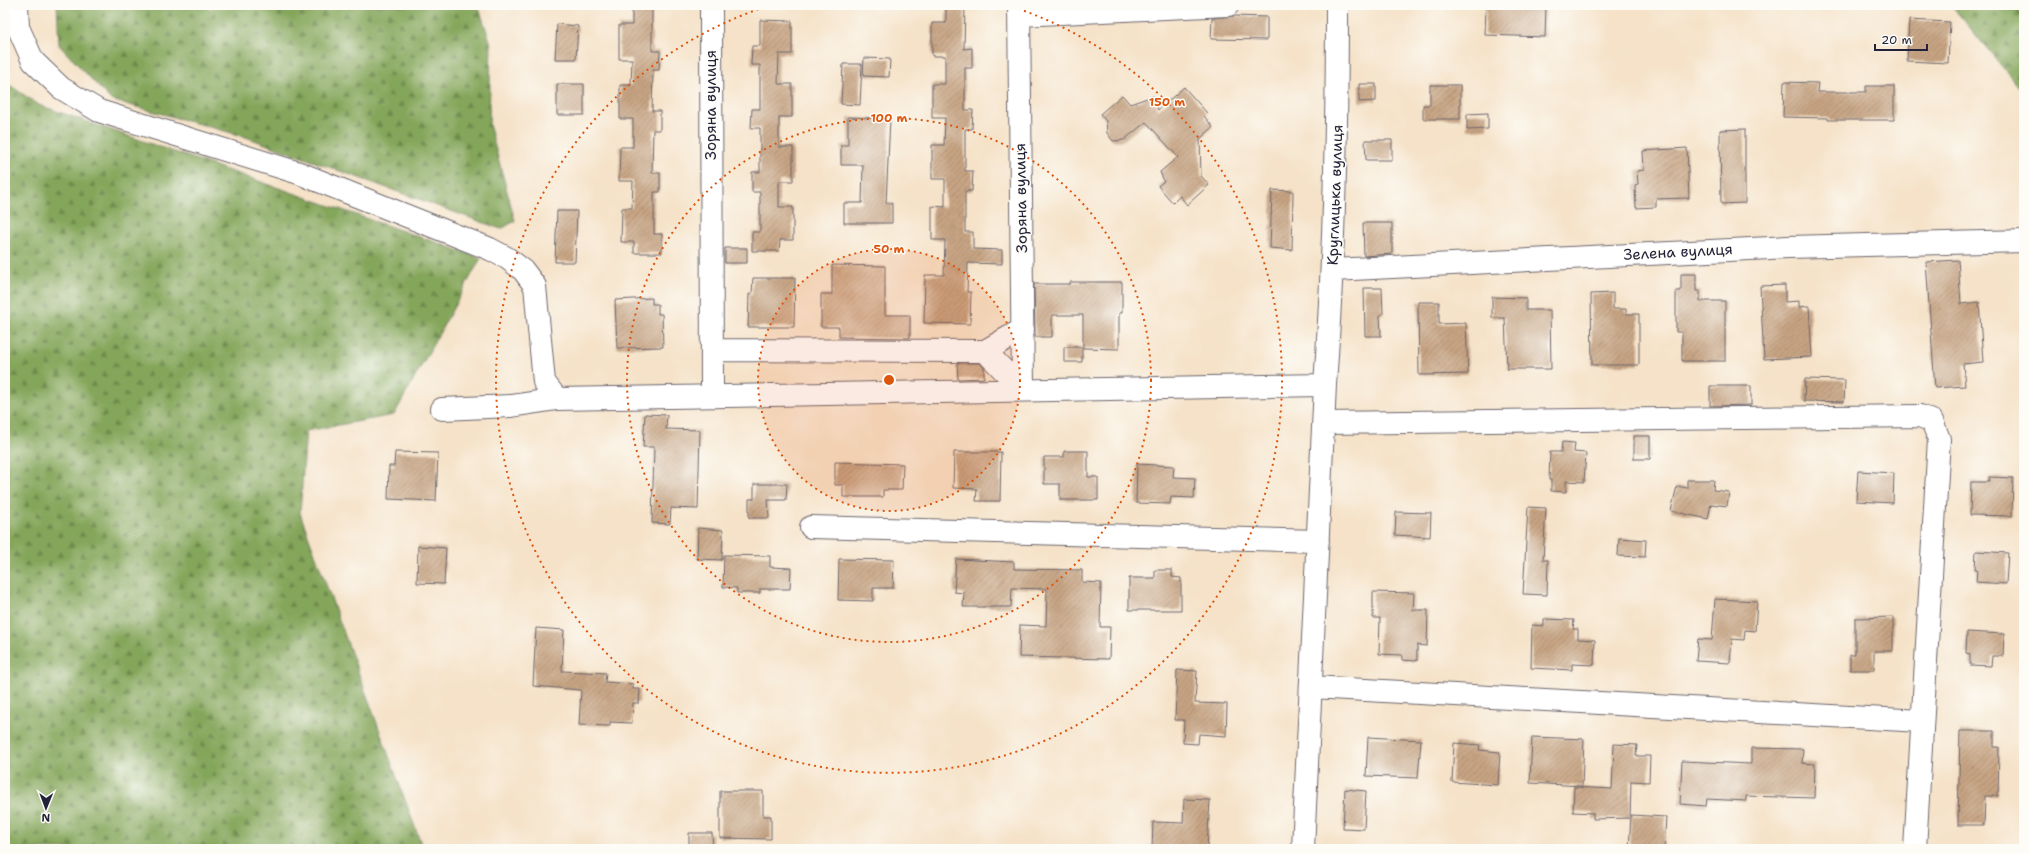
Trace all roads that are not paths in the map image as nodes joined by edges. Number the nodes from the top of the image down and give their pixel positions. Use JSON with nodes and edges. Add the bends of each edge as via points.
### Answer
{"nodes":[{"id":1,"x":17,"y":5,"type":"edge"},
{"id":2,"x":711,"y":5,"type":"edge"},
{"id":3,"x":1228,"y":5,"type":"edge"},
{"id":4,"x":1337,"y":5,"type":"edge"},
{"id":5,"x":1019,"y":10,"type":"edge"},
{"id":6,"x":2024,"y":241,"type":"edge"},
{"id":7,"x":1333,"y":270,"type":"junction"},
{"id":8,"x":1023,"y":329,"type":"junction"},
{"id":9,"x":713,"y":350,"type":"junction"},
{"id":10,"x":985,"y":351,"type":"junction"},
{"id":11,"x":1326,"y":385,"type":"junction"},
{"id":12,"x":1023,"y":390,"type":"junction"},
{"id":13,"x":712,"y":396,"type":"junction"},
{"id":14,"x":557,"y":399,"type":"junction"},
{"id":15,"x":442,"y":409,"type":"dead end"},
{"id":16,"x":1324,"y":423,"type":"junction"},
{"id":17,"x":811,"y":526,"type":"dead end"},
{"id":18,"x":1318,"y":541,"type":"junction"},
{"id":19,"x":1312,"y":687,"type":"junction"},
{"id":20,"x":1922,"y":721,"type":"junction"},
{"id":21,"x":1303,"y":849,"type":"edge"},
{"id":22,"x":1916,"y":849,"type":"edge"}],
"edges":[{"from":1,"to":14,"type":"street","via":[[18,27],[33,61],[61,88],[99,111],[299,173],[507,258],[523,270],[535,286],[544,382]]},
{"from":2,"to":9,"type":"street","name":"Зоряна вулиця"},
{"from":3,"to":5,"type":"street"},
{"from":4,"to":7,"type":"street","name":"Круглицька вулиця"},
{"from":5,"to":8,"type":"street","name":"Зоряна вулиця"},
{"from":6,"to":7,"type":"street","name":"Зелена вулиця","via":[[1788,247]]},
{"from":7,"to":11,"type":"street","name":"Круглицька вулиця"},
{"from":8,"to":10,"type":"street"},
{"from":8,"to":12,"type":"street","name":"Зоряна вулиця"},
{"from":9,"to":10,"type":"street"},
{"from":9,"to":13,"type":"street","name":"Зоряна вулиця"},
{"from":10,"to":12,"type":"street"},
{"from":11,"to":12,"type":"street"},
{"from":11,"to":16,"type":"street","name":"Круглицька вулиця"},
{"from":12,"to":13,"type":"street"},
{"from":13,"to":14,"type":"street"},
{"from":14,"to":15,"type":"street","via":[[511,406]]},
{"from":16,"to":18,"type":"street","name":"Круглицька вулиця"},
{"from":16,"to":20,"type":"street","via":[[1920,416],[1936,420],[1938,439]]},
{"from":17,"to":18,"type":"street"},
{"from":18,"to":19,"type":"street","name":"Круглицька вулиця"},
{"from":19,"to":20,"type":"street"},
{"from":19,"to":21,"type":"street","name":"Круглицька вулиця"},
{"from":20,"to":22,"type":"street"}]}
